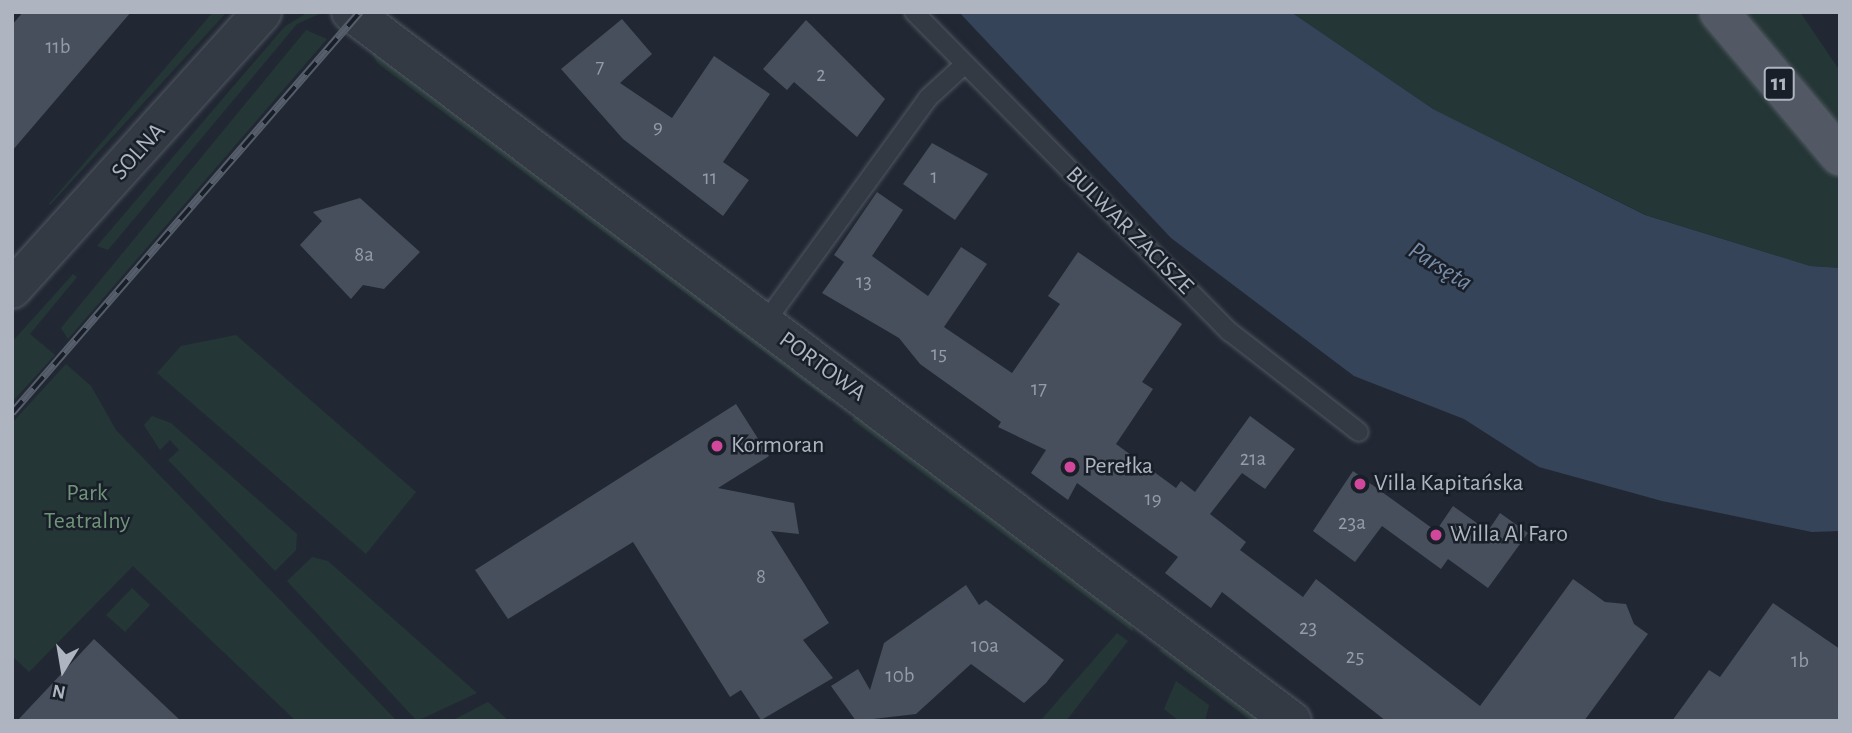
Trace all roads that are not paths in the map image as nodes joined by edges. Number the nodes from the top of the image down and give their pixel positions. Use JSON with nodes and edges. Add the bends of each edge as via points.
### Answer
{"nodes":[{"id":1,"x":262,"y":12,"type":"edge"},
{"id":2,"x":351,"y":12,"type":"edge"},
{"id":3,"x":914,"y":12,"type":"edge"},
{"id":4,"x":1719,"y":12,"type":"edge"},
{"id":5,"x":964,"y":65,"type":"junction"},
{"id":6,"x":1840,"y":156,"type":"edge"},
{"id":7,"x":12,"y":289,"type":"edge"},
{"id":8,"x":764,"y":324,"type":"junction"},
{"id":9,"x":1359,"y":432,"type":"dead end"},
{"id":10,"x":1292,"y":721,"type":"edge"}],
"edges":[{"from":1,"to":7,"type":"street","name":"SOLNA"},
{"from":2,"to":8,"type":"street","name":"PORTOWA"},
{"from":3,"to":5,"type":"lane","name":"BULWAR ZACISZE"},
{"from":4,"to":6,"type":"main road","number":"11"},
{"from":5,"to":8,"type":"lane","via":[[928,98]]},
{"from":5,"to":9,"type":"lane","name":"BULWAR ZACISZE","via":[[1230,332]]},
{"from":8,"to":10,"type":"street","name":"PORTOWA"}]}
